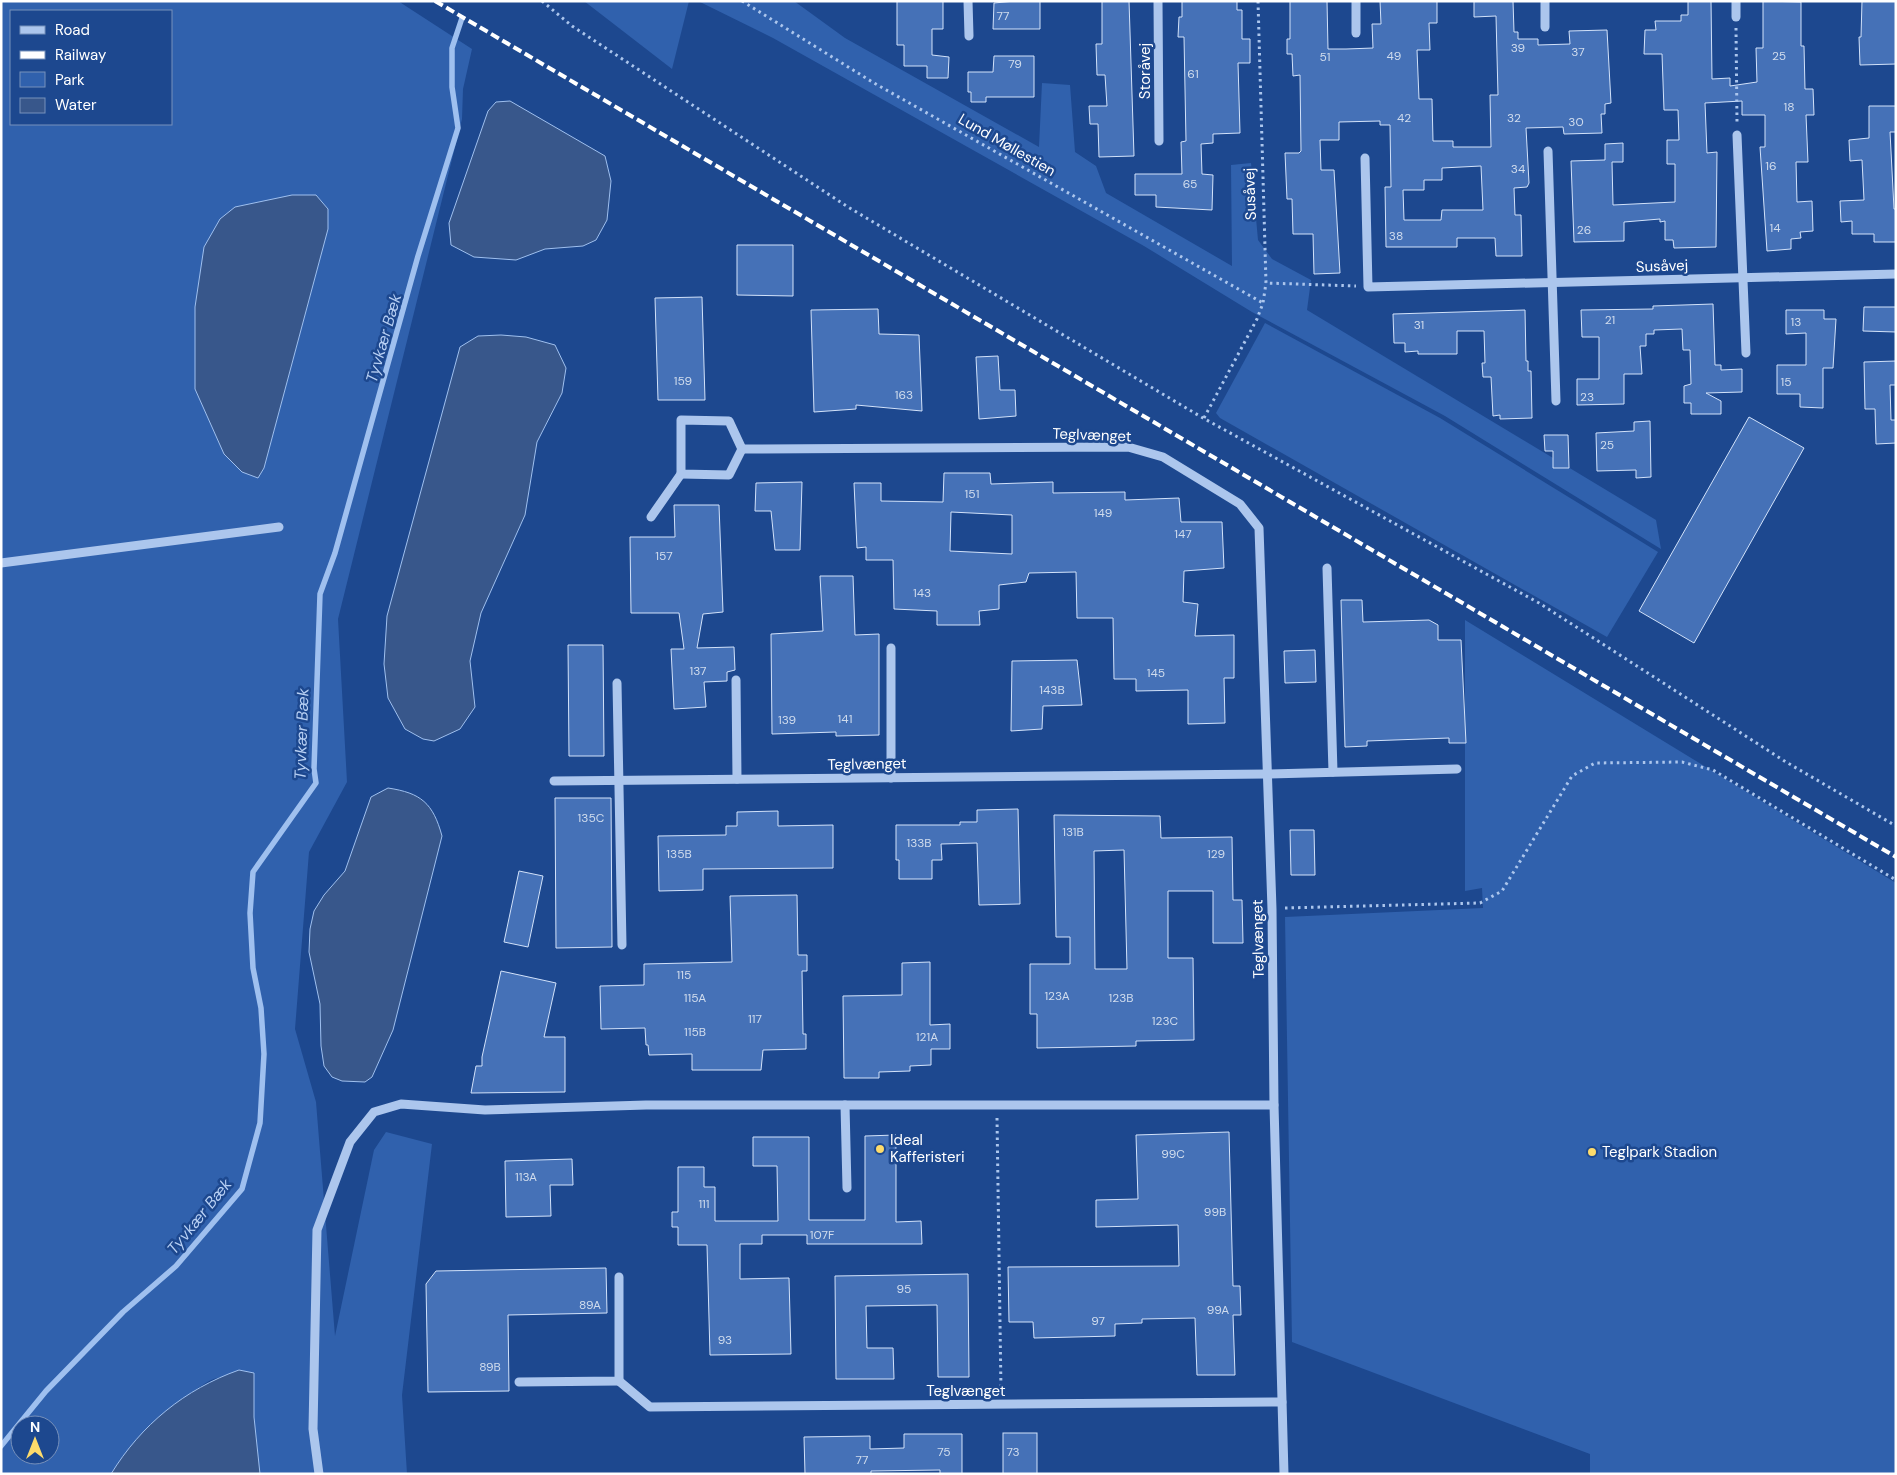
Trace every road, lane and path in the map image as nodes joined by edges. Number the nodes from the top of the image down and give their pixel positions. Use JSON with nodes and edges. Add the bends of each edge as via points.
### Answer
{"nodes":[{"id":1,"x":542,"y":1,"type":"edge"},
{"id":2,"x":742,"y":1,"type":"edge"},
{"id":3,"x":968,"y":1,"type":"edge"},
{"id":4,"x":1158,"y":1,"type":"edge"},
{"id":5,"x":1258,"y":1,"type":"edge"},
{"id":6,"x":1356,"y":1,"type":"edge"},
{"id":7,"x":1544,"y":1,"type":"edge"},
{"id":8,"x":1736,"y":1,"type":"edge"},
{"id":9,"x":1736,"y":17,"type":"joint"},
{"id":10,"x":1545,"y":27,"type":"dead end"},
{"id":11,"x":1356,"y":32,"type":"dead end"},
{"id":12,"x":969,"y":36,"type":"dead end"},
{"id":13,"x":1737,"y":135,"type":"joint"},
{"id":14,"x":1159,"y":141,"type":"dead end"},
{"id":15,"x":1548,"y":151,"type":"dead end"},
{"id":16,"x":1365,"y":158,"type":"dead end"},
{"id":17,"x":1896,"y":274,"type":"edge"},
{"id":18,"x":1744,"y":277,"type":"junction"},
{"id":19,"x":1551,"y":282,"type":"junction"},
{"id":20,"x":1266,"y":283,"type":"junction"},
{"id":21,"x":1368,"y":287,"type":"junction"},
{"id":22,"x":1263,"y":303,"type":"junction"},
{"id":23,"x":1746,"y":352,"type":"dead end"},
{"id":24,"x":1556,"y":401,"type":"dead end"},
{"id":25,"x":1204,"y":418,"type":"junction"},
{"id":26,"x":742,"y":449,"type":"junction"},
{"id":27,"x":681,"y":474,"type":"junction"},
{"id":28,"x":651,"y":517,"type":"dead end"},
{"id":29,"x":279,"y":527,"type":"dead end"},
{"id":30,"x":1,"y":563,"type":"edge"},
{"id":31,"x":1327,"y":568,"type":"dead end"},
{"id":32,"x":891,"y":648,"type":"dead end"},
{"id":33,"x":736,"y":680,"type":"dead end"},
{"id":34,"x":617,"y":683,"type":"dead end"},
{"id":35,"x":1457,"y":769,"type":"dead end"},
{"id":36,"x":1333,"y":772,"type":"junction"},
{"id":37,"x":1267,"y":774,"type":"junction"},
{"id":38,"x":891,"y":778,"type":"junction"},
{"id":39,"x":737,"y":780,"type":"junction"},
{"id":40,"x":554,"y":781,"type":"dead end"},
{"id":41,"x":619,"y":781,"type":"junction"},
{"id":42,"x":1896,"y":826,"type":"edge"},
{"id":43,"x":1896,"y":880,"type":"edge"},
{"id":44,"x":1272,"y":909,"type":"junction"},
{"id":45,"x":622,"y":945,"type":"dead end"},
{"id":46,"x":845,"y":1105,"type":"junction"},
{"id":47,"x":997,"y":1105,"type":"junction"},
{"id":48,"x":1274,"y":1105,"type":"junction"},
{"id":49,"x":847,"y":1188,"type":"dead end"},
{"id":50,"x":620,"y":1278,"type":"dead end"},
{"id":51,"x":619,"y":1381,"type":"junction"},
{"id":52,"x":519,"y":1382,"type":"dead end"},
{"id":53,"x":1282,"y":1402,"type":"junction"},
{"id":54,"x":1002,"y":1404,"type":"junction"},
{"id":55,"x":320,"y":1474,"type":"edge"},
{"id":56,"x":1284,"y":1474,"type":"edge"}],
"edges":[{"from":1,"to":25,"type":"path","via":[[572,26],[848,207]]},
{"from":2,"to":22,"type":"path","name":"Lund Møllestien","via":[[874,83]]},
{"from":3,"to":12,"type":"street"},
{"from":4,"to":14,"type":"street","name":"Storåvej"},
{"from":5,"to":20,"type":"path","name":"Susåvej"},
{"from":6,"to":11,"type":"street"},
{"from":7,"to":10,"type":"street"},
{"from":8,"to":9,"type":"street"},
{"from":9,"to":13,"type":"path"},
{"from":13,"to":18,"type":"street"},
{"from":15,"to":19,"type":"street"},
{"from":16,"to":21,"type":"street"},
{"from":17,"to":18,"type":"street","name":"Susåvej"},
{"from":18,"to":19,"type":"street","name":"Susåvej"},
{"from":18,"to":23,"type":"street"},
{"from":19,"to":21,"type":"street","name":"Susåvej"},
{"from":19,"to":24,"type":"street"},
{"from":20,"to":21,"type":"path"},
{"from":20,"to":22,"type":"path","name":"Susåvej"},
{"from":22,"to":25,"type":"path","name":"Susåvej","via":[[1258,319]]},
{"from":25,"to":42,"type":"path","via":[[1539,603],[1786,762]]},
{"from":26,"to":27,"type":"street","via":[[729,475]]},
{"from":26,"to":27,"type":"street","via":[[729,420],[680,420]]},
{"from":26,"to":37,"type":"street","name":"Teglvænget","via":[[1128,447],[1163,457],[1240,504],[1259,528]]},
{"from":27,"to":28,"type":"street"},
{"from":29,"to":30,"type":"street"},
{"from":31,"to":36,"type":"street"},
{"from":32,"to":38,"type":"street"},
{"from":33,"to":39,"type":"street"},
{"from":34,"to":41,"type":"street"},
{"from":35,"to":36,"type":"street"},
{"from":36,"to":37,"type":"street"},
{"from":37,"to":38,"type":"street","name":"Teglvænget"},
{"from":37,"to":44,"type":"street","name":"Teglvænget"},
{"from":38,"to":39,"type":"street","name":"Teglvænget"},
{"from":39,"to":41,"type":"street","name":"Teglvænget"},
{"from":40,"to":41,"type":"street","name":"Teglvænget"},
{"from":41,"to":45,"type":"street"},
{"from":43,"to":44,"type":"path","via":[[1713,770],[1682,762],[1595,763],[1572,776],[1502,891],[1480,903]]},
{"from":44,"to":48,"type":"street","name":"Teglvænget"},
{"from":46,"to":47,"type":"street"},
{"from":46,"to":49,"type":"street"},
{"from":46,"to":55,"type":"street","via":[[485,1110],[401,1104],[374,1112],[350,1142],[317,1230],[313,1429]]},
{"from":47,"to":48,"type":"street"},
{"from":47,"to":54,"type":"path"},
{"from":48,"to":53,"type":"street","name":"Teglvænget"},
{"from":50,"to":51,"type":"street"},
{"from":51,"to":52,"type":"street"},
{"from":51,"to":54,"type":"street","name":"Teglvænget","via":[[650,1407]]},
{"from":53,"to":54,"type":"street","name":"Teglvænget"},
{"from":53,"to":56,"type":"street","name":"Teglvænget"}]}
